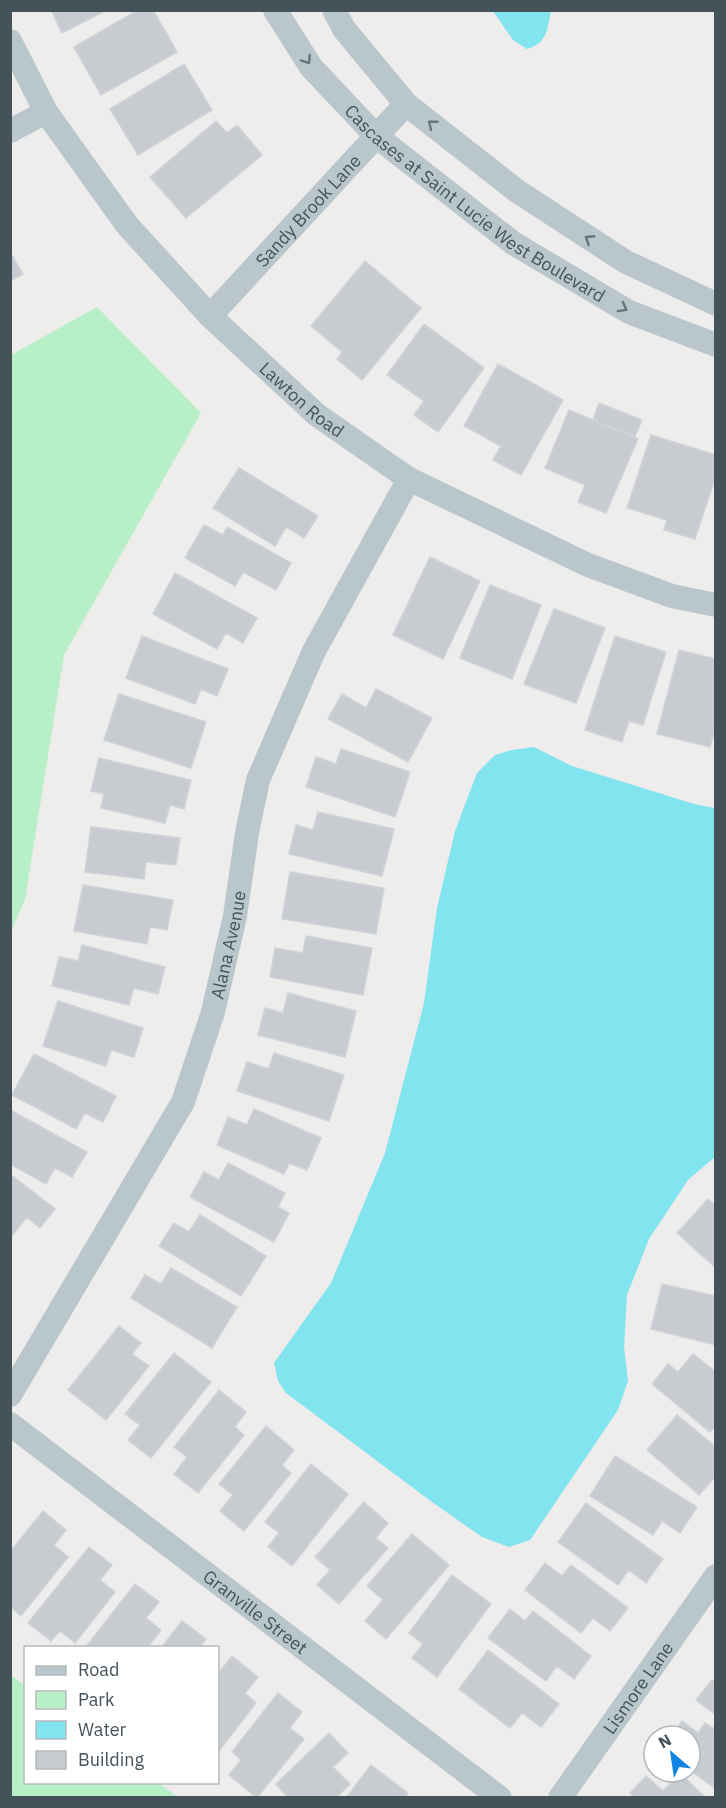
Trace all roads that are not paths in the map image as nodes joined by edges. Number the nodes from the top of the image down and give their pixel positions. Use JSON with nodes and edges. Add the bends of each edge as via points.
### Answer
{"nodes":[{"id":1,"x":275,"y":10,"type":"edge"},
{"id":2,"x":334,"y":10,"type":"edge"},
{"id":3,"x":10,"y":41,"type":"edge"},
{"id":4,"x":406,"y":104,"type":"junction"},
{"id":5,"x":46,"y":112,"type":"junction"},
{"id":6,"x":10,"y":131,"type":"edge"},
{"id":7,"x":376,"y":136,"type":"junction"},
{"id":8,"x":716,"y":304,"type":"edge"},
{"id":9,"x":210,"y":316,"type":"junction"},
{"id":10,"x":716,"y":345,"type":"edge"},
{"id":11,"x":409,"y":479,"type":"junction"},
{"id":12,"x":716,"y":605,"type":"edge"},
{"id":13,"x":10,"y":1395,"type":"edge"},
{"id":14,"x":10,"y":1424,"type":"edge"},
{"id":15,"x":716,"y":1576,"type":"edge"},
{"id":16,"x":500,"y":1797,"type":"edge"},
{"id":17,"x":560,"y":1797,"type":"edge"}],
"edges":[{"from":1,"to":7,"type":"street","name":"Cascases at Saint Lucie West Boulevard","one_way":true,"via":[[311,67]]},
{"from":2,"to":4,"type":"street","name":"Cascases at Saint Lucie West Boulevard","via":[[344,28]]},
{"from":3,"to":5,"type":"street","name":"Lawton Road"},
{"from":4,"to":7,"type":"street","name":"Sandy Brook Lane"},
{"from":8,"to":4,"type":"street","name":"Cascases at Saint Lucie West Boulevard","one_way":true,"via":[[626,262],[517,191]]},
{"from":5,"to":6,"type":"street"},
{"from":5,"to":9,"type":"street","name":"Lawton Road","via":[[127,225]]},
{"from":7,"to":9,"type":"street","name":"Sandy Brook Lane"},
{"from":7,"to":10,"type":"street","name":"Cascases at Saint Lucie West Boulevard","one_way":true,"via":[[513,243],[629,312]]},
{"from":9,"to":11,"type":"street","name":"Lawton Road","via":[[317,415]]},
{"from":11,"to":12,"type":"street","name":"Lawton Road","via":[[588,565],[672,596]]},
{"from":11,"to":13,"type":"street","name":"Alana Avenue","via":[[314,651],[258,780],[235,916],[213,1012],[183,1102]]},
{"from":14,"to":16,"type":"street","name":"Granville Street"},
{"from":15,"to":17,"type":"street","name":"Lismore Lane"}]}
